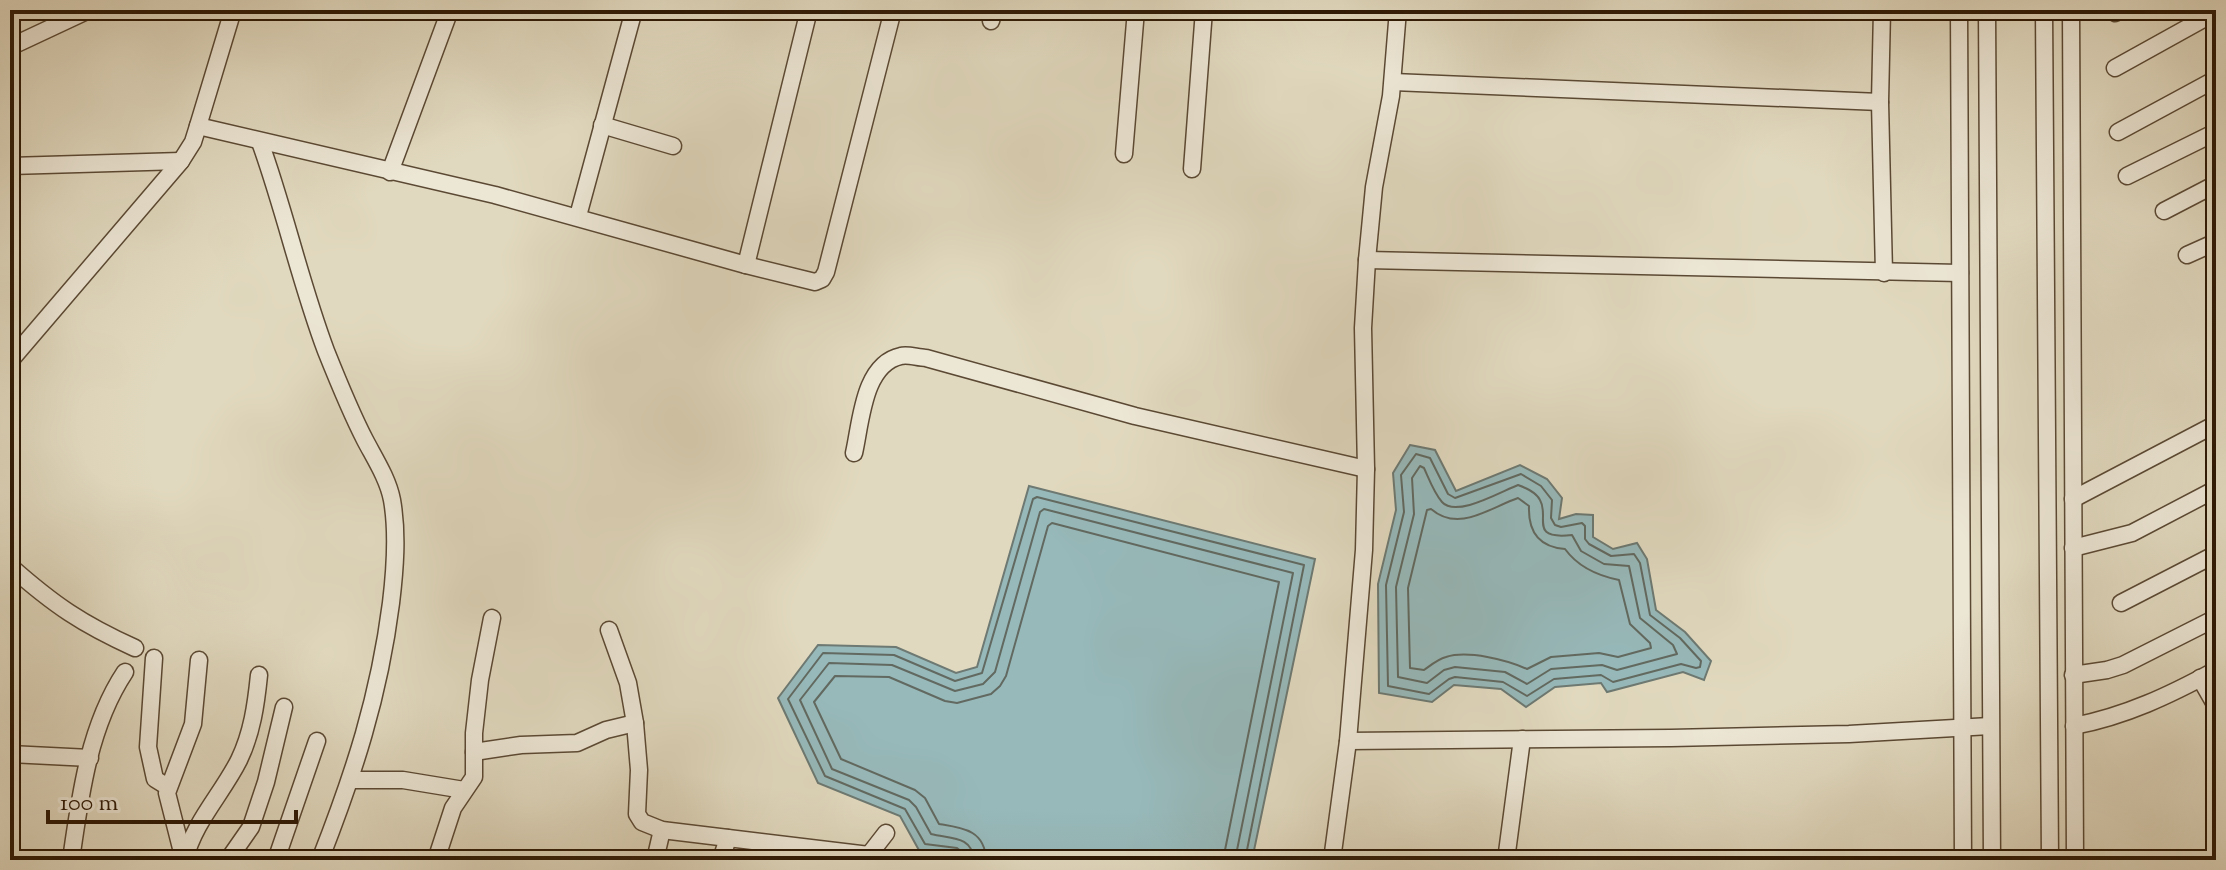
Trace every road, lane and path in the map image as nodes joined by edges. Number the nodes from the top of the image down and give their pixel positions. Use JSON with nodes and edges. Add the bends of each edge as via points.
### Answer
{"nodes":[{"id":1,"x":89,"y":10,"type":"edge"},
{"id":2,"x":233,"y":10,"type":"edge"},
{"id":3,"x":450,"y":10,"type":"edge"},
{"id":4,"x":634,"y":10,"type":"edge"},
{"id":5,"x":809,"y":10,"type":"edge"},
{"id":6,"x":893,"y":10,"type":"edge"},
{"id":7,"x":1136,"y":10,"type":"edge"},
{"id":8,"x":1204,"y":10,"type":"edge"},
{"id":9,"x":1398,"y":10,"type":"edge"},
{"id":10,"x":1882,"y":10,"type":"edge"},
{"id":11,"x":1959,"y":10,"type":"edge"},
{"id":12,"x":1987,"y":10,"type":"edge"},
{"id":13,"x":2044,"y":10,"type":"edge"},
{"id":14,"x":2071,"y":10,"type":"edge"},
{"id":15,"x":2216,"y":12,"type":"edge"},
{"id":16,"x":10,"y":47,"type":"edge"},
{"id":17,"x":2115,"y":68,"type":"dead end"},
{"id":18,"x":2216,"y":79,"type":"edge"},
{"id":19,"x":1393,"y":82,"type":"junction"},
{"id":20,"x":1880,"y":102,"type":"junction"},
{"id":21,"x":602,"y":125,"type":"junction"},
{"id":22,"x":198,"y":126,"type":"junction"},
{"id":23,"x":2118,"y":132,"type":"dead end"},
{"id":24,"x":2216,"y":132,"type":"edge"},
{"id":25,"x":260,"y":142,"type":"junction"},
{"id":26,"x":673,"y":146,"type":"dead end"},
{"id":27,"x":1124,"y":154,"type":"dead end"},
{"id":28,"x":181,"y":161,"type":"junction"},
{"id":29,"x":10,"y":166,"type":"edge"},
{"id":30,"x":1192,"y":169,"type":"dead end"},
{"id":31,"x":390,"y":172,"type":"junction"},
{"id":32,"x":2127,"y":176,"type":"dead end"},
{"id":33,"x":2216,"y":184,"type":"edge"},
{"id":34,"x":2164,"y":211,"type":"dead end"},
{"id":35,"x":578,"y":216,"type":"junction"},
{"id":36,"x":2216,"y":242,"type":"edge"},
{"id":37,"x":2187,"y":255,"type":"dead end"},
{"id":38,"x":1367,"y":260,"type":"junction"},
{"id":39,"x":746,"y":265,"type":"junction"},
{"id":40,"x":1884,"y":273,"type":"junction"},
{"id":41,"x":1960,"y":273,"type":"junction"},
{"id":42,"x":10,"y":361,"type":"edge"},
{"id":43,"x":2216,"y":424,"type":"edge"},
{"id":44,"x":854,"y":453,"type":"dead end"},
{"id":45,"x":1366,"y":469,"type":"junction"},
{"id":46,"x":2216,"y":489,"type":"edge"},
{"id":47,"x":2073,"y":499,"type":"junction"},
{"id":48,"x":2073,"y":548,"type":"junction"},
{"id":49,"x":2216,"y":554,"type":"edge"},
{"id":50,"x":10,"y":566,"type":"edge"},
{"id":51,"x":2121,"y":603,"type":"dead end"},
{"id":52,"x":492,"y":618,"type":"dead end"},
{"id":53,"x":2216,"y":618,"type":"edge"},
{"id":54,"x":609,"y":630,"type":"dead end"},
{"id":55,"x":135,"y":648,"type":"dead end"},
{"id":56,"x":154,"y":658,"type":"dead end"},
{"id":57,"x":199,"y":660,"type":"dead end"},
{"id":58,"x":2216,"y":670,"type":"edge"},
{"id":59,"x":125,"y":672,"type":"dead end"},
{"id":60,"x":259,"y":675,"type":"dead end"},
{"id":61,"x":2073,"y":675,"type":"junction"},
{"id":62,"x":2200,"y":678,"type":"junction"},
{"id":63,"x":2216,"y":706,"type":"edge"},
{"id":64,"x":284,"y":707,"type":"dead end"},
{"id":65,"x":635,"y":723,"type":"junction"},
{"id":66,"x":1990,"y":726,"type":"junction"},
{"id":67,"x":2074,"y":726,"type":"junction"},
{"id":68,"x":1961,"y":727,"type":"junction"},
{"id":69,"x":1522,"y":739,"type":"junction"},
{"id":70,"x":317,"y":741,"type":"dead end"},
{"id":71,"x":1348,"y":741,"type":"junction"},
{"id":72,"x":474,"y":752,"type":"junction"},
{"id":73,"x":10,"y":754,"type":"edge"},
{"id":74,"x":90,"y":758,"type":"junction"},
{"id":75,"x":351,"y":780,"type":"junction"},
{"id":76,"x":168,"y":787,"type":"junction"},
{"id":77,"x":464,"y":790,"type":"junction"},
{"id":78,"x":662,"y":830,"type":"junction"},
{"id":79,"x":886,"y":833,"type":"dead end"},
{"id":80,"x":728,"y":838,"type":"junction"},
{"id":81,"x":867,"y":858,"type":"edge"},
{"id":82,"x":71,"y":860,"type":"edge"},
{"id":83,"x":185,"y":860,"type":"edge"},
{"id":84,"x":228,"y":860,"type":"edge"},
{"id":85,"x":276,"y":860,"type":"edge"},
{"id":86,"x":320,"y":860,"type":"edge"},
{"id":87,"x":436,"y":860,"type":"edge"},
{"id":88,"x":655,"y":860,"type":"edge"},
{"id":89,"x":721,"y":860,"type":"edge"},
{"id":90,"x":1332,"y":860,"type":"edge"},
{"id":91,"x":1506,"y":860,"type":"edge"},
{"id":92,"x":1963,"y":860,"type":"edge"},
{"id":93,"x":1992,"y":860,"type":"edge"},
{"id":94,"x":2050,"y":860,"type":"edge"},
{"id":95,"x":2075,"y":860,"type":"edge"}],
"edges":[{"from":1,"to":16,"type":"street"},
{"from":2,"to":22,"type":"street"},
{"from":3,"to":31,"type":"street"},
{"from":4,"to":21,"type":"street"},
{"from":5,"to":39,"type":"street"},
{"from":6,"to":39,"type":"street","via":[[822,279],[809,282]]},
{"from":7,"to":27,"type":"street"},
{"from":8,"to":30,"type":"street"},
{"from":9,"to":19,"type":"street"},
{"from":10,"to":20,"type":"street"},
{"from":11,"to":41,"type":"street"},
{"from":12,"to":66,"type":"street"},
{"from":13,"to":94,"type":"street"},
{"from":14,"to":47,"type":"street"},
{"from":15,"to":17,"type":"street"},
{"from":18,"to":23,"type":"street"},
{"from":19,"to":20,"type":"street"},
{"from":19,"to":38,"type":"street"},
{"from":20,"to":40,"type":"street"},
{"from":21,"to":26,"type":"street"},
{"from":21,"to":35,"type":"street"},
{"from":22,"to":25,"type":"street"},
{"from":22,"to":28,"type":"street"},
{"from":24,"to":32,"type":"street"},
{"from":25,"to":31,"type":"street"},
{"from":25,"to":75,"type":"street","via":[[326,351],[392,497],[395,550],[387,634]]},
{"from":28,"to":29,"type":"street"},
{"from":28,"to":42,"type":"street"},
{"from":31,"to":35,"type":"street"},
{"from":33,"to":34,"type":"street"},
{"from":35,"to":39,"type":"street"},
{"from":36,"to":37,"type":"street"},
{"from":38,"to":40,"type":"street"},
{"from":38,"to":45,"type":"street","via":[[1362,374]]},
{"from":40,"to":41,"type":"street"},
{"from":41,"to":68,"type":"street"},
{"from":43,"to":47,"type":"street"},
{"from":44,"to":45,"type":"street","via":[[870,383],[883,364],[902,356]]},
{"from":45,"to":71,"type":"street"},
{"from":46,"to":48,"type":"street","via":[[2132,533]]},
{"from":47,"to":48,"type":"street"},
{"from":48,"to":61,"type":"street"},
{"from":49,"to":51,"type":"street"},
{"from":50,"to":55,"type":"street","via":[[76,619]]},
{"from":52,"to":72,"type":"street"},
{"from":53,"to":61,"type":"street","via":[[2123,665]]},
{"from":54,"to":65,"type":"street","via":[[628,683]]},
{"from":56,"to":76,"type":"street","via":[[148,747],[155,779]]},
{"from":57,"to":76,"type":"street","via":[[193,724]]},
{"from":58,"to":62,"type":"street"},
{"from":59,"to":74,"type":"street","via":[[101,718]]},
{"from":60,"to":83,"type":"street","via":[[252,730],[200,822]]},
{"from":61,"to":67,"type":"street"},
{"from":62,"to":63,"type":"street"},
{"from":62,"to":67,"type":"street","via":[[2143,707]]},
{"from":64,"to":84,"type":"street","via":[[254,818]]},
{"from":65,"to":72,"type":"street","via":[[577,743]]},
{"from":65,"to":78,"type":"street","via":[[637,814],[642,822]]},
{"from":66,"to":68,"type":"street"},
{"from":66,"to":93,"type":"street"},
{"from":67,"to":95,"type":"street"},
{"from":68,"to":69,"type":"street"},
{"from":68,"to":92,"type":"street"},
{"from":69,"to":71,"type":"street"},
{"from":69,"to":91,"type":"street"},
{"from":70,"to":85,"type":"street"},
{"from":71,"to":90,"type":"street"},
{"from":72,"to":77,"type":"street","via":[[474,777]]},
{"from":73,"to":74,"type":"street"},
{"from":74,"to":82,"type":"street"},
{"from":75,"to":77,"type":"street","via":[[403,780]]},
{"from":75,"to":86,"type":"street"},
{"from":76,"to":83,"type":"street"},
{"from":77,"to":87,"type":"street"},
{"from":78,"to":80,"type":"street"},
{"from":78,"to":88,"type":"street"},
{"from":79,"to":81,"type":"street"},
{"from":80,"to":81,"type":"street"},
{"from":80,"to":89,"type":"street"}]}
